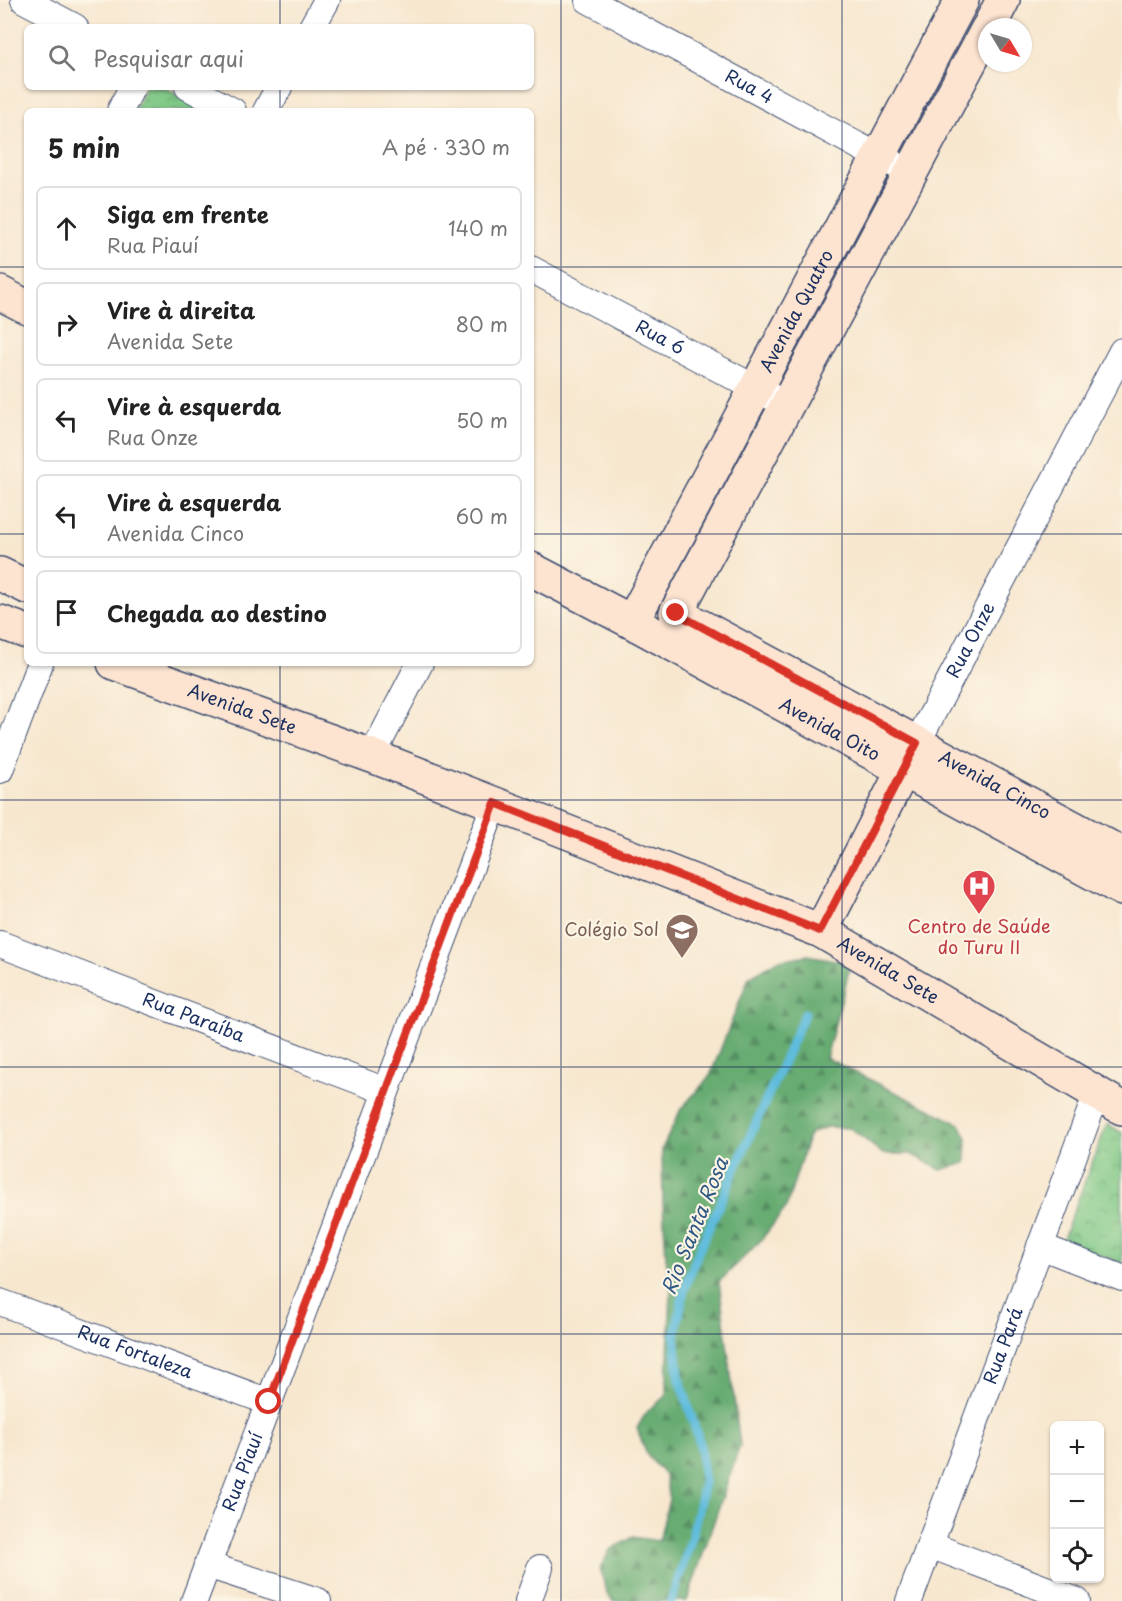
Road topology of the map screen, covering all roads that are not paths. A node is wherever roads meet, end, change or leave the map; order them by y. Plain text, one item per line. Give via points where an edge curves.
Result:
1 (24, 0) edge
2 (327, 0) edge
3 (588, 0) edge
4 (962, 0) edge
5 (1003, 0) edge
6 (994, 18) edge
7 (69, 24) edge
8 (314, 24) edge
9 (978, 48) edge
10 (130, 90) edge
11 (194, 90) edge
12 (277, 90) edge
13 (122, 108) edge
14 (227, 108) edge
15 (268, 108) edge
16 (879, 157) junction
17 (911, 172) junction
18 (534, 271) edge
19 (1122, 351) edge
20 (756, 388) junction
21 (787, 405) junction
22 (534, 571) edge
23 (0, 574) edge
24 (24, 586) edge
25 (676, 613) junction
26 (0, 622) edge
27 (632, 622) junction
28 (24, 631) edge
29 (39, 666) edge
30 (122, 666) edge
31 (187, 666) edge
32 (418, 666) edge
33 (372, 756) junction
34 (910, 757) junction
35 (0, 770) edge
36 (495, 803) junction
37 (1122, 854) edge
38 (1122, 889) edge
39 (820, 931) junction
40 (0, 944) edge
41 (386, 1091) junction
42 (1109, 1100) edge
43 (1040, 1246) junction
44 (1122, 1278) edge
45 (0, 1302) edge
46 (269, 1402) junction
47 (930, 1545) junction
48 (207, 1565) junction
49 (540, 1568) dead end
50 (194, 1601) edge
51 (318, 1601) edge
52 (528, 1601) edge
53 (909, 1601) edge
54 (1077, 1601) edge

1 - 7 street
2 - 8 street
3 - 16 street, Rua 4
4 - 16 street, Avenida Quatro
5 - 6 street, Avenida Quatro
9 - 17 street, Avenida Quatro
10 - 13 street
11 - 14 street
12 - 15 street
16 - 17 street, Rua 4
16 - 20 street, Avenida Quatro
17 - 21 street, Avenida Quatro
18 - 20 street, Rua 6
19 - 34 street, Rua Onze
20 - 21 street, Rua 6
20 - 27 street, Avenida Quatro
21 - 25 street, Avenida Quatro
22 - 27 street, Avenida Oito
23 - 24 street
25 - 27 street
25 - 34 street, Avenida Cinco
26 - 28 street
27 - 34 street, Avenida Oito
29 - 35 street
30 - 33 street, Avenida Sete
31 - 33 street, Avenida Sete
32 - 33 street
33 - 36 street, Avenida Sete
34 - 37 street, Avenida Cinco
34 - 38 street, Avenida Oito
34 - 39 street, Rua Onze
36 - 39 street, Avenida Sete
36 - 41 street, Rua Piauí
39 - 42 street, Avenida Sete
40 - 41 street, Rua Paraíba
41 - 46 street, Rua Piauí
42 - 43 street, Rua Pará
43 - 44 street
43 - 47 street, Rua Pará
45 - 46 street, Rua Fortaleza
46 - 48 street, Rua Piauí
47 - 53 street, Rua Pará
47 - 54 street
48 - 50 street, Rua Piauí
48 - 51 street
49 - 52 street

